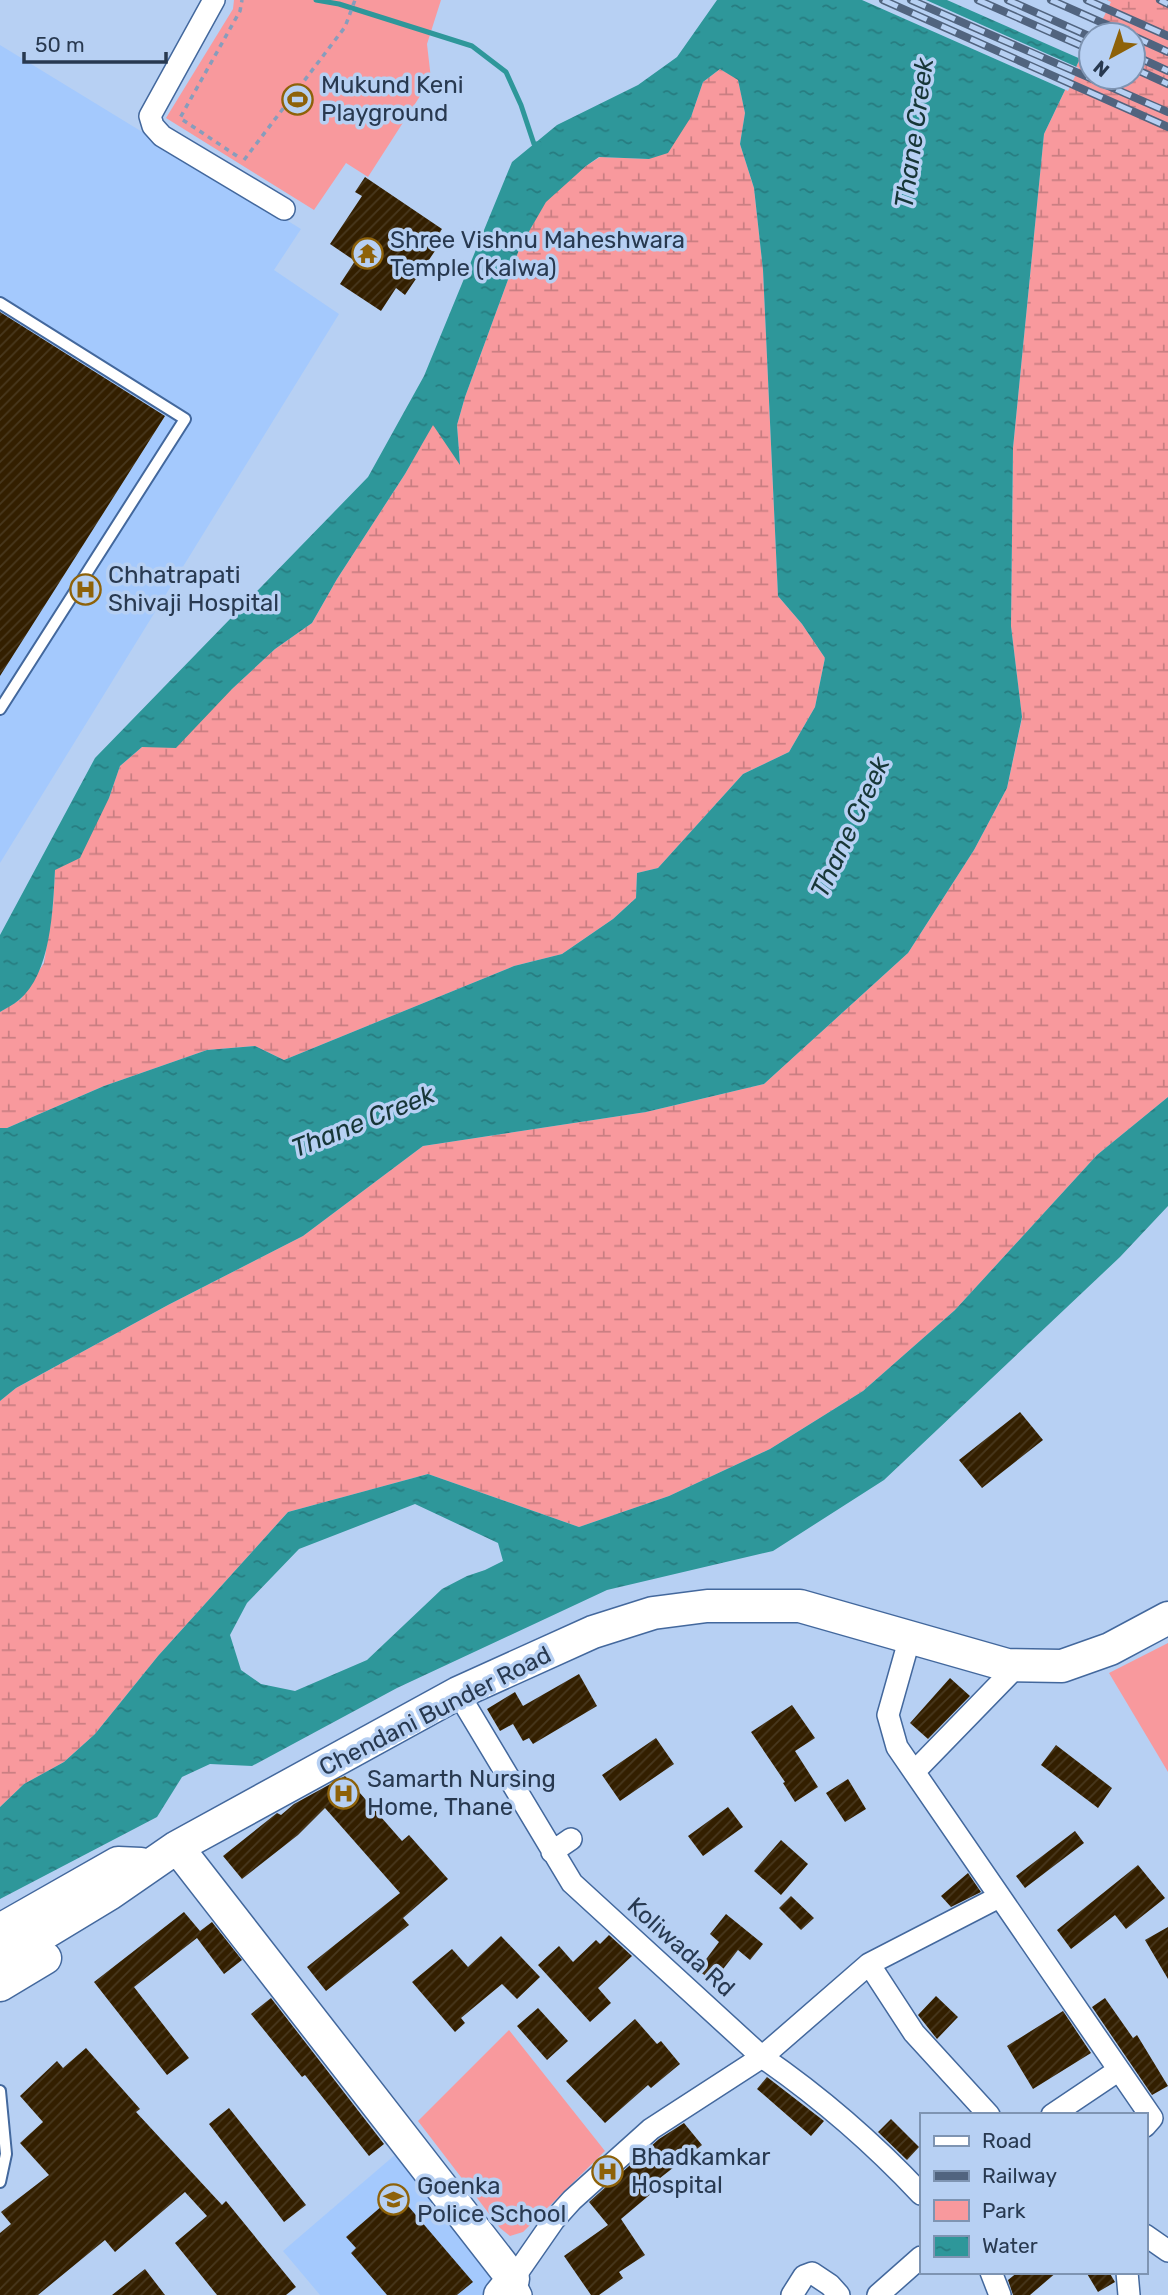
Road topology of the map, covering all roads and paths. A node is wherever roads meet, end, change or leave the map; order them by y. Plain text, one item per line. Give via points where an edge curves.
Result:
1 (214, 0) edge
2 (242, 0) edge
3 (355, 0) edge
4 (284, 209) dead end
5 (0, 303) edge
6 (0, 709) edge
7 (1168, 1619) edge
8 (910, 1637) junction
9 (1018, 1665) junction
10 (458, 1693) junction
11 (914, 1772) junction
12 (570, 1839) dead end
13 (177, 1847) junction
14 (552, 1852) junction
15 (149, 1865) junction
16 (999, 1898) junction
17 (0, 1930) edge
18 (0, 1959) edge
19 (869, 1964) junction
20 (0, 1985) edge
21 (762, 2057) junction
22 (1119, 2070) junction
23 (0, 2091) edge
24 (987, 2113) edge
25 (1055, 2113) edge
26 (1155, 2117) edge
27 (0, 2182) edge
28 (920, 2193) edge
29 (1147, 2236) edge
30 (1168, 2251) edge
31 (920, 2257) edge
32 (991, 2274) edge
33 (1128, 2274) edge
34 (511, 2290) edge
35 (792, 2295) edge
36 (839, 2295) edge
37 (878, 2295) edge
38 (1000, 2295) edge
39 (1129, 2295) edge

1 - 4 street via 150,116 153,126 162,136
2 - 3 path via 180,118 245,161 345,27
5 - 6 lane via 185,419
7 - 9 main road, Chendani Bunder Road via 1110,1649 1062,1666
8 - 9 main road, Chendani Bunder Road
8 - 10 main road, Chendani Bunder Road via 800,1605 707,1606 653,1614 593,1632
8 - 11 street via 888,1715 897,1747
9 - 11 street
10 - 13 main road, Chendani Bunder Road
10 - 14 street, Koliwada Rd
11 - 16 street
12 - 14 street
13 - 15 main road, Chendani Bunder Road
13 - 34 main road
14 - 21 street, Koliwada Rd via 572,1883
15 - 17 main road via 118,1863
15 - 18 main road, Chendani Bunder Road
15 - 20 main road via 132,1904
16 - 19 street
16 - 22 street
19 - 21 street
19 - 24 street via 914,2033
21 - 28 street, Koliwada Rd via 877,2148
21 - 34 street via 651,2129 572,2200 554,2220
22 - 25 street
22 - 26 street
23 - 27 lane via 6,2154
29 - 30 street
31 - 37 street
32 - 38 street
33 - 39 street
35 - 36 street via 804,2276 812,2273

